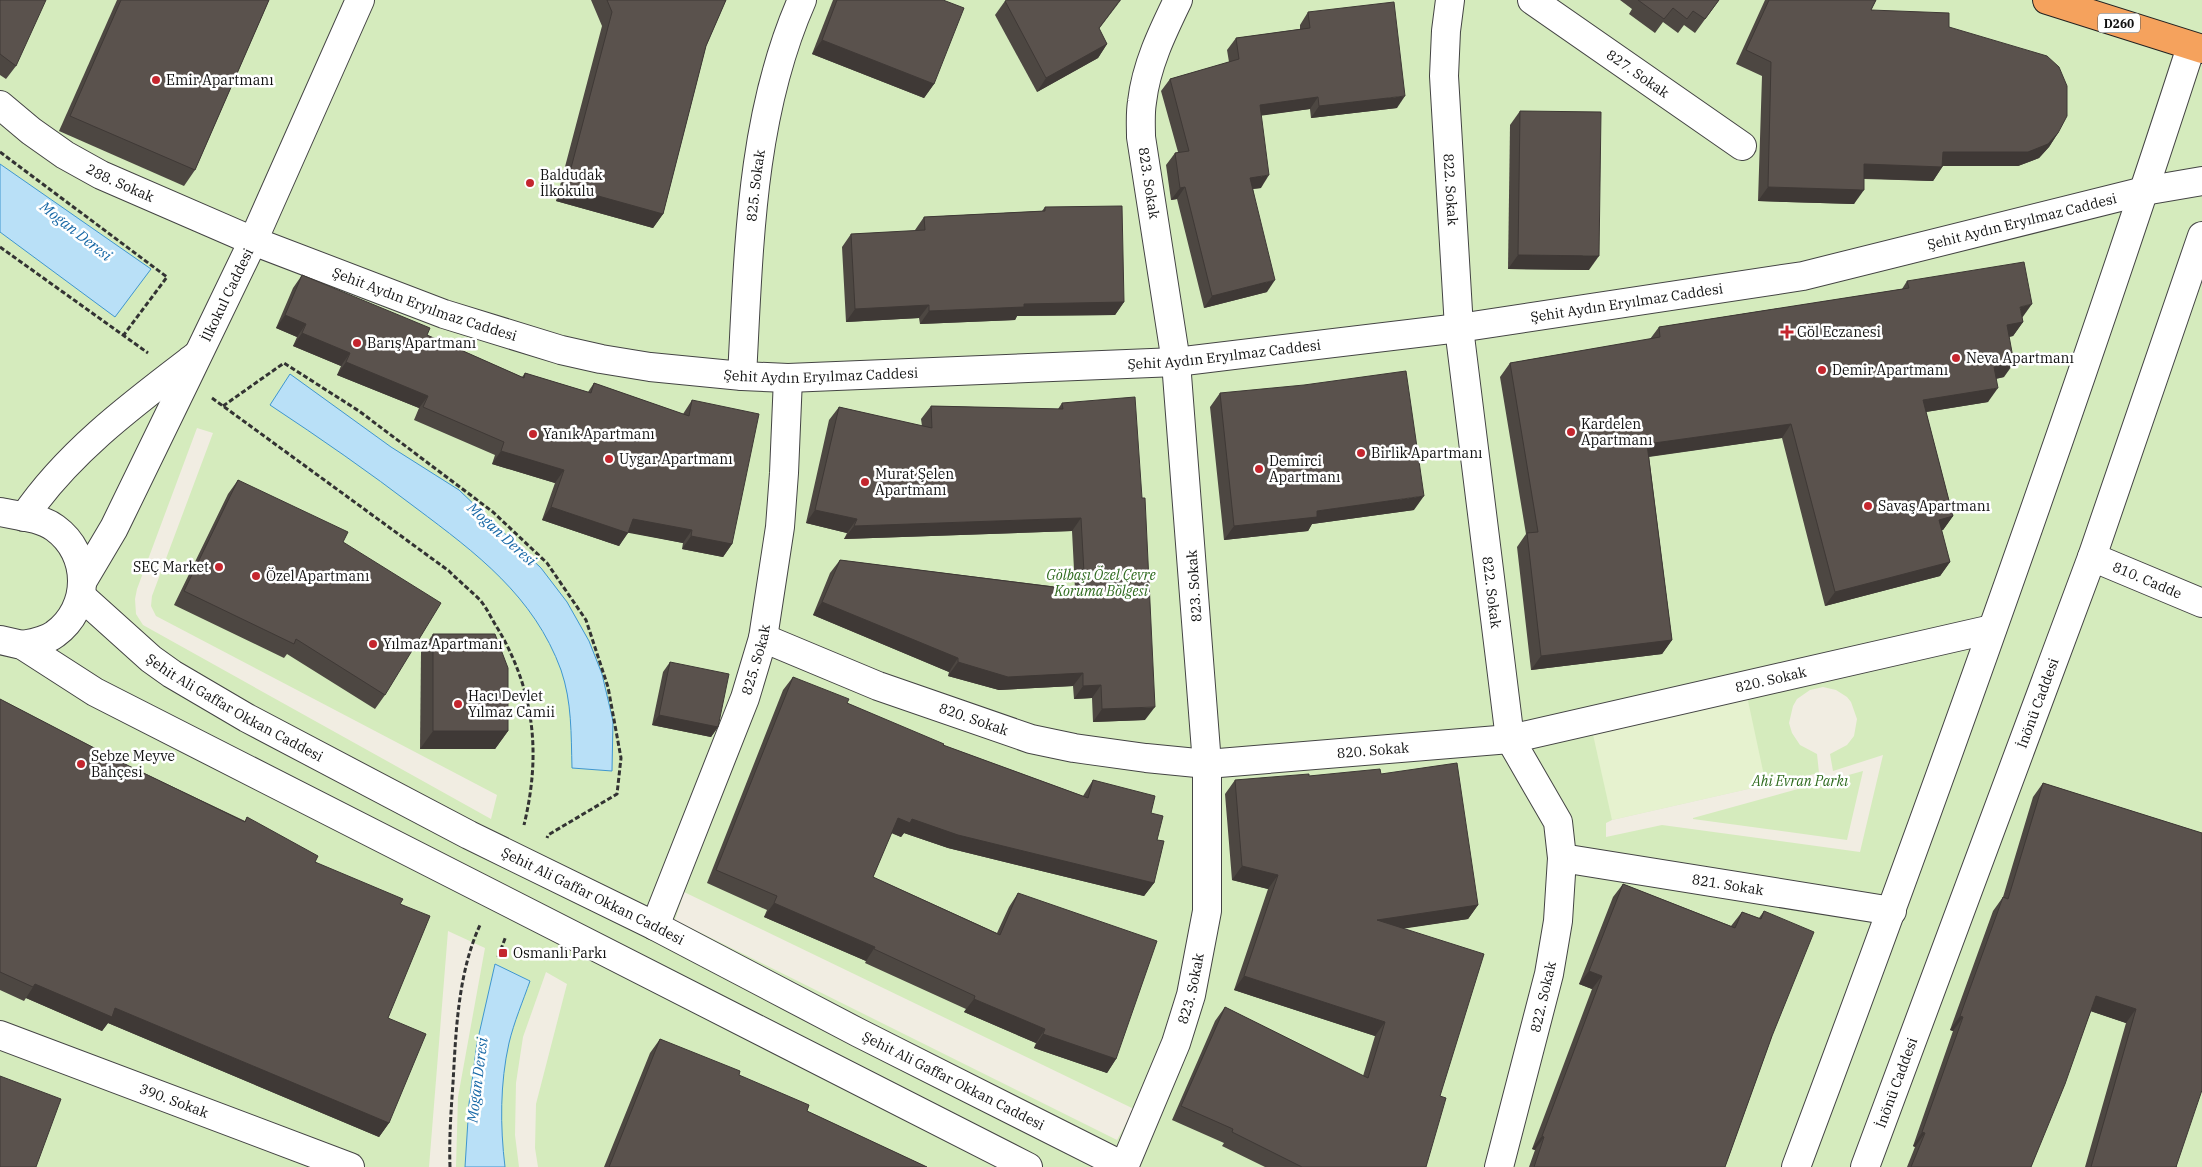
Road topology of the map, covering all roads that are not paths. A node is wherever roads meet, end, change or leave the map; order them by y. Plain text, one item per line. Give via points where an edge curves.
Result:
1 (360, 0) edge
2 (802, 0) edge
3 (1178, 0) edge
4 (1450, 0) edge
5 (1532, 0) edge
6 (2047, 0) edge
7 (2197, 48) edge
8 (0, 105) edge
9 (1742, 146) dead end
10 (2202, 181) edge
11 (2144, 190) junction
12 (2202, 236) edge
13 (253, 241) junction
14 (1459, 328) junction
15 (199, 354) junction
16 (1176, 362) junction
17 (742, 376) junction
18 (788, 378) junction
19 (8, 517) edge
20 (2092, 557) junction
21 (82, 589) junction
22 (2202, 604) edge
23 (1992, 629) junction
24 (763, 638) junction
25 (11, 643) edge
26 (1510, 739) junction
27 (1207, 764) junction
28 (1562, 858) junction
29 (1892, 911) junction
30 (655, 926) junction
31 (0, 1035) edge
32 (350, 1167) edge
33 (1028, 1167) edge
34 (1125, 1167) edge
35 (1500, 1167) edge
36 (1796, 1167) edge
37 (1865, 1167) edge

1 - 13 street, İlkokul Caddesi
2 - 17 street, 825. Sokak via 780,64 761,141 749,249
3 - 16 street, 823. Sokak via 1158,43 1141,104 1141,137
4 - 14 street, 822. Sokak via 1444,76
5 - 9 street, 827. Sokak
6 - 7 highway, D260
7 - 11 street
8 - 13 street, 288. Sokak via 51,145 101,175
10 - 11 street, Şehit Aydın Eryılmaz Caddesi
11 - 14 street, Şehit Aydın Eryılmaz Caddesi via 1802,276
11 - 23 street
12 - 20 street, İnönü Caddesi
13 - 15 street, İlkokul Caddesi
13 - 17 street, Şehit Aydın Eryılmaz Caddesi via 444,314 561,350 650,367
14 - 16 street, Şehit Aydın Eryılmaz Caddesi
14 - 26 street, 822. Sokak
15 - 19 street via 110,422
15 - 21 street, İlkokul Caddesi
16 - 18 street, Şehit Aydın Eryılmaz Caddesi
16 - 27 street, 823. Sokak
17 - 18 street, Şehit Aydın Eryılmaz Caddesi
18 - 24 street, 825. Sokak via 780,527
19 - 21 street via 39,520 66,537 75,550 82,571
20 - 22 street, 810. Cadde
20 - 37 street, İnönü Caddesi
21 - 25 street via 75,611 54,635 38,642
21 - 30 street, Şehit Ali Gaffar Okkan Caddesi via 144,653 172,674 264,727 469,835
23 - 26 street, 820. Sokak
23 - 29 street
24 - 27 street, 820. Sokak via 878,686 1031,739 1074,748
24 - 30 street, 825. Sokak via 745,698
25 - 33 street via 95,692
26 - 27 street, 820. Sokak
26 - 28 street, 822. Sokak via 1558,822
27 - 34 street, 823. Sokak via 1207,911 1199,956 1176,1043
28 - 29 street, 821. Sokak
28 - 35 street, 822. Sokak via 1558,920 1549,974
29 - 36 street
30 - 34 street, Şehit Ali Gaffar Okkan Caddesi
31 - 32 street, 390. Sokak

